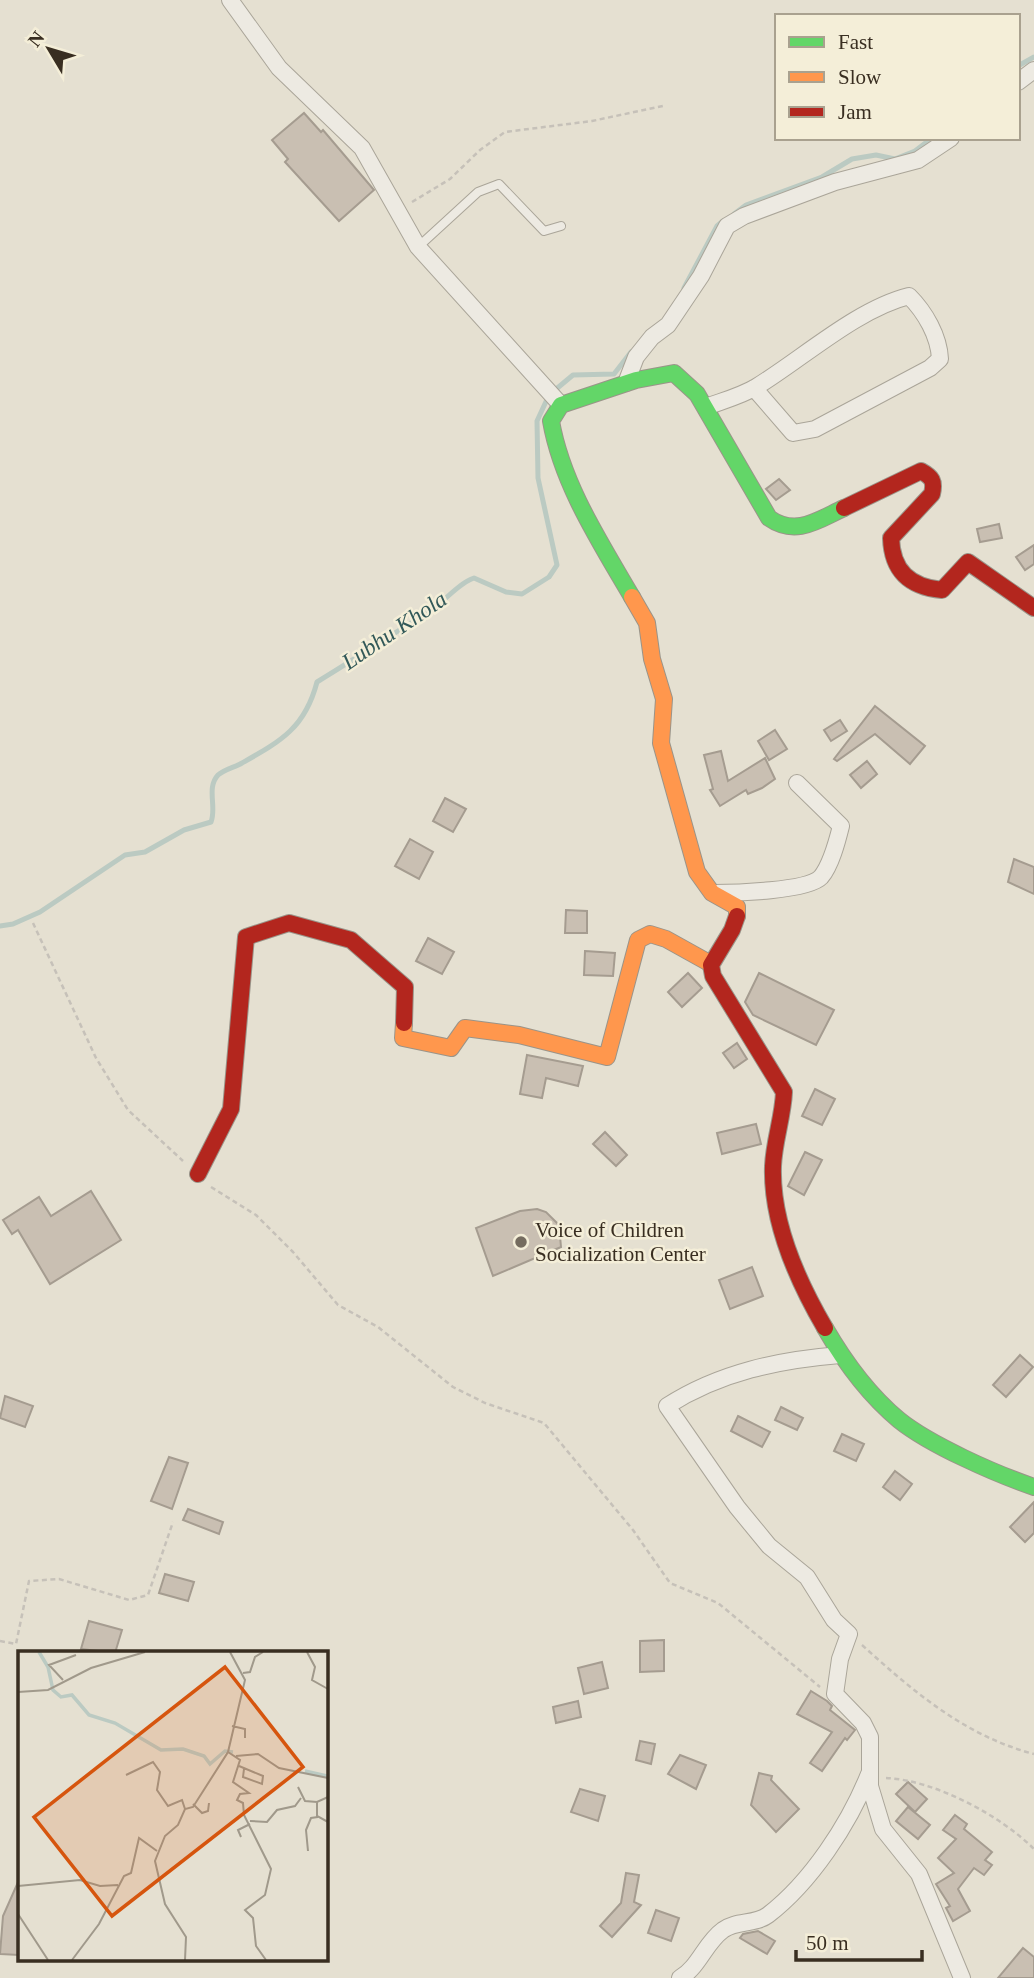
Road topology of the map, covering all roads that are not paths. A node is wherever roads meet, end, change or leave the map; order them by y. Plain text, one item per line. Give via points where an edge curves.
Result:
1 (230, 0) edge
2 (948, 140) edge
3 (561, 226) dead end
4 (418, 247) junction
5 (626, 383) junction
6 (754, 388) junction
7 (553, 397) junction
8 (706, 407) junction
9 (1034, 608) edge
10 (797, 783) dead end
11 (712, 893) junction
12 (711, 964) junction
13 (198, 1174) road end
14 (840, 1355) junction
15 (1034, 1488) edge
16 (870, 1772) junction
17 (680, 1978) edge
18 (962, 1978) edge

1 - 4 street via 279,68 362,148
2 - 5 street via 918,160 824,186 727,226 668,325 636,357
3 - 4 lane via 544,230 499,184 478,192
4 - 7 street
5 - 7 street
5 - 8 street via 672,372 685,377
6 - 6 street via 815,346 894,300 909,296 940,346 940,359 930,368 801,433 793,433
6 - 8 street
7 - 11 street via 554,439 585,516 647,623 664,699 661,743 693,861
8 - 9 street via 759,507 773,522 802,528 908,476 928,473 934,489 930,499 891,538 890,551 903,577 915,586 942,590 968,562
10 - 11 street via 841,826 822,876 812,884 761,894
11 - 12 street via 737,907 738,918
12 - 13 street via 666,939 650,934 638,940 607,1057 519,1035 465,1028 451,1048 403,1038 405,987 351,940 289,923 246,937 231,1108
12 - 14 street via 713,976 784,1092 772,1173 780,1221 794,1267
14 - 15 street via 898,1419 998,1476
14 - 16 street via 758,1366 667,1406 737,1507 769,1546 811,1582 834,1620 849,1634 835,1694 870,1737
16 - 17 street via 859,1800 785,1900 761,1919 720,1931 694,1967
16 - 18 street via 883,1829 919,1874

